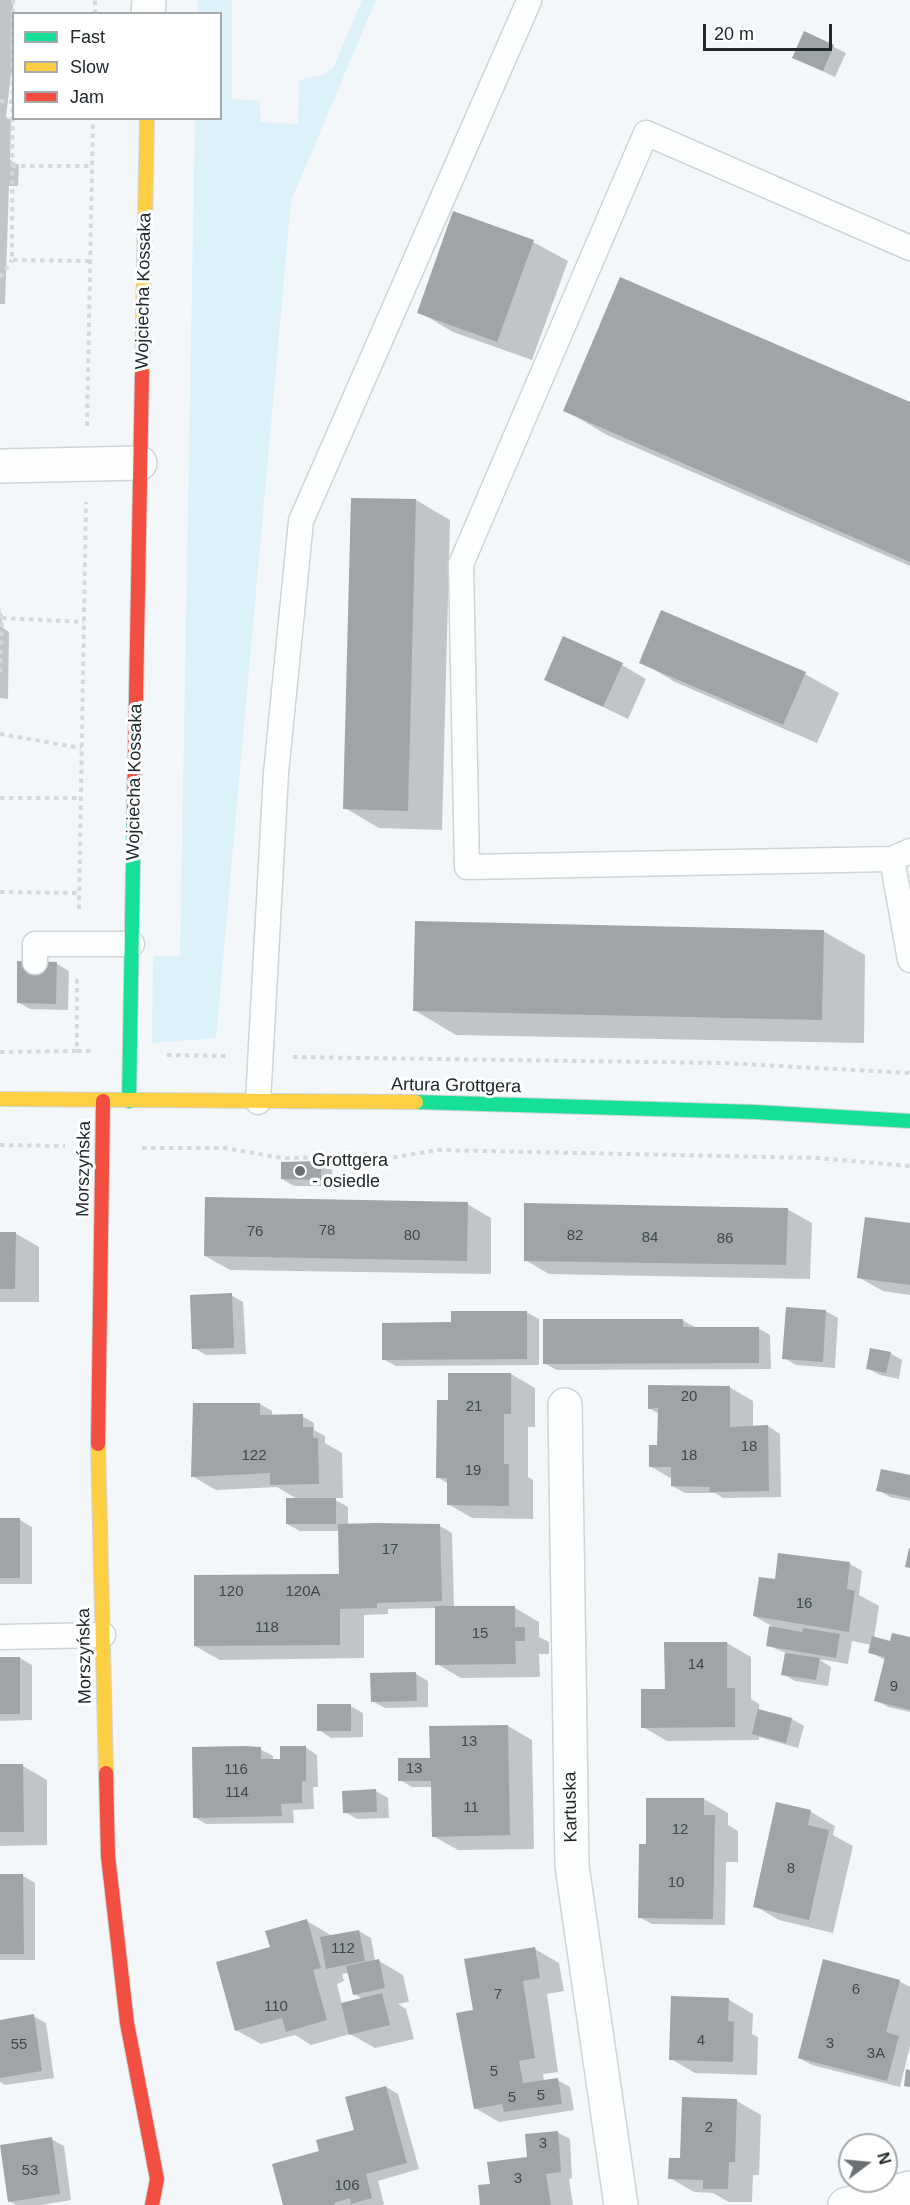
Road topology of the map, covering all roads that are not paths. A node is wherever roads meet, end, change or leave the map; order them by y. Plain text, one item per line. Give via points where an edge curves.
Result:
1 (529, 2) dead end
2 (147, 120) edge
3 (910, 248) edge
4 (140, 463) junction
5 (0, 466) edge
6 (901, 855) edge
7 (132, 944) junction
8 (910, 960) edge
9 (35, 962) dead end
10 (0, 1099) edge
11 (103, 1101) junction
12 (129, 1101) junction
13 (258, 1102) junction
14 (910, 1121) edge
15 (565, 1405) dead end
16 (103, 1635) junction
17 (0, 1637) edge
18 (910, 2188) edge
19 (152, 2205) edge
20 (621, 2205) edge
21 (845, 2205) edge

1 - 13 lane via 301,521 276,773
2 - 4 street, Wojciecha Kossaka
3 - 6 lane via 646,134 461,564 467,867
4 - 5 street
4 - 7 street, Wojciecha Kossaka
6 - 8 lane
7 - 9 lane via 35,944
7 - 12 street, Wojciecha Kossaka
10 - 11 street, Artura Grottgera
11 - 12 street, Artura Grottgera
11 - 16 street, Morszyńska via 98,1437
12 - 13 street, Artura Grottgera
13 - 14 street, Artura Grottgera via 459,1103
15 - 20 street, Kartuska via 572,1866
16 - 17 lane
16 - 19 street, Morszyńska via 108,1856 127,2023 157,2179
18 - 21 street

